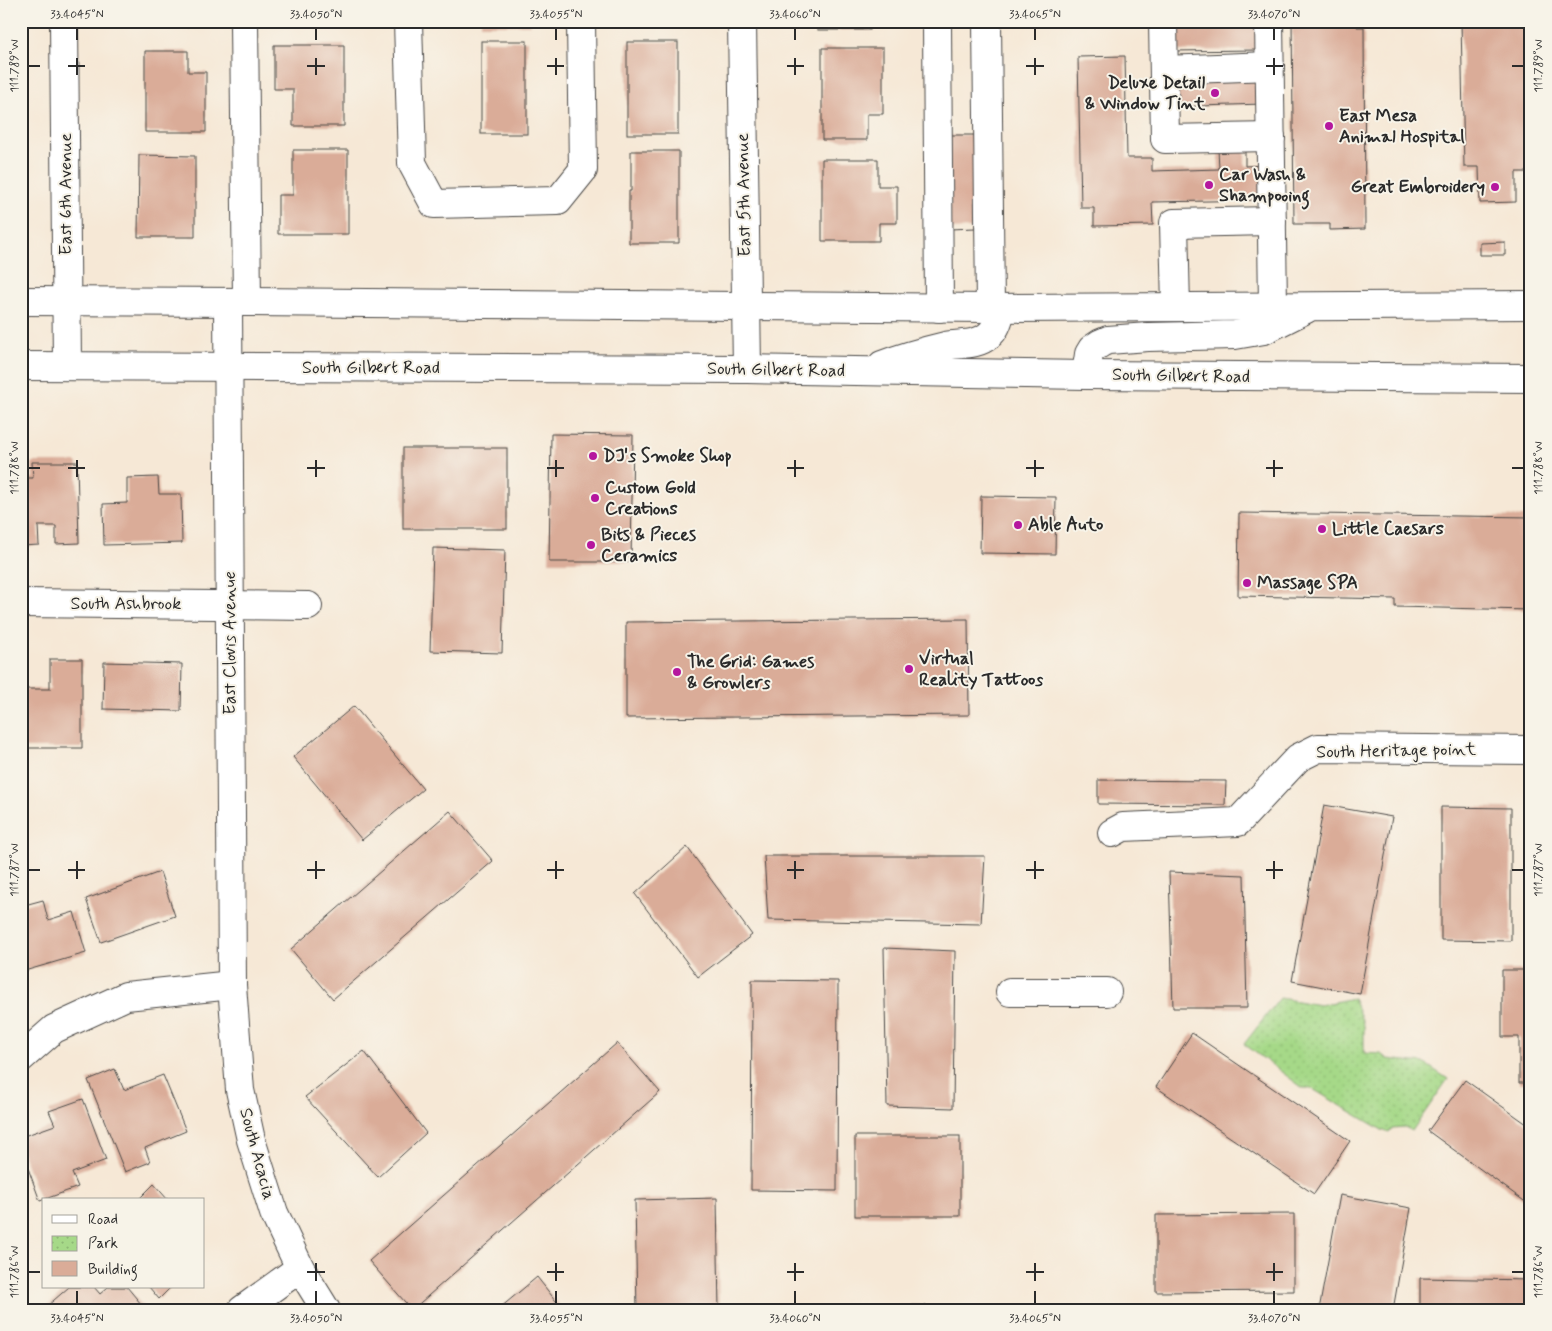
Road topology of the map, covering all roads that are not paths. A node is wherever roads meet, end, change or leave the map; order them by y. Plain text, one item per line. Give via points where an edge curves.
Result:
1 (64, 21) edge
2 (244, 21) edge
3 (408, 21) edge
4 (581, 21) edge
5 (742, 21) edge
6 (937, 21) edge
7 (987, 21) edge
8 (1163, 21) edge
9 (1269, 21) edge
10 (1270, 66) junction
11 (1164, 70) junction
12 (1271, 137) junction
13 (1272, 221) junction
14 (21, 301) edge
15 (66, 302) junction
16 (238, 302) junction
17 (1531, 305) edge
18 (746, 306) junction
19 (1272, 306) junction
20 (1312, 306) junction
21 (1176, 307) junction
22 (938, 308) junction
23 (996, 308) junction
24 (21, 366) edge
25 (67, 366) junction
26 (229, 367) junction
27 (747, 370) junction
28 (864, 372) junction
29 (1086, 375) junction
30 (1531, 378) edge
31 (21, 603) edge
32 (230, 604) junction
33 (308, 606) dead end
34 (1531, 750) edge
35 (1112, 833) dead end
36 (232, 985) junction
37 (1010, 992) dead end
38 (1107, 992) dead end
39 (21, 1058) edge
40 (300, 1268) junction
41 (242, 1310) edge
42 (326, 1310) edge

1 - 15 main road, East 6th Avenue
2 - 16 main road, East Clovis Avenue
3 - 4 main road via 412,163 434,204 558,201 583,170
5 - 18 main road, East 5th Avenue
6 - 22 main road
7 - 23 main road
8 - 11 main road
9 - 10 main road
10 - 11 main road
10 - 12 main road
11 - 12 main road via 1165,139
12 - 13 main road
13 - 19 main road
13 - 21 main road via 1174,223
14 - 15 main road
15 - 16 main road
15 - 25 main road, East 6th Avenue
16 - 18 main road
16 - 26 main road, East Clovis Avenue
17 - 20 main road
18 - 22 main road
18 - 27 main road, East 5th Avenue
19 - 20 main road
19 - 21 main road
20 - 29 main road via 1264,330 1235,335 1108,340 1088,354
21 - 23 main road
22 - 23 main road
23 - 28 main road via 995,328 984,338 919,353
24 - 25 main road, South Gilbert Road
25 - 26 main road, South Gilbert Road
26 - 27 main road, South Gilbert Road
26 - 32 main road, East Clovis Avenue
27 - 28 main road, South Gilbert Road
28 - 29 main road, South Gilbert Road
29 - 30 main road, South Gilbert Road
31 - 32 main road, South Ashbrook
32 - 33 main road, South Ashbrook
32 - 36 main road, East Clovis Avenue
34 - 35 main road, South Heritage point via 1318,748 1298,758 1238,822 1123,827
36 - 39 main road via 126,996 54,1029
36 - 40 main road, South Acacia via 240,1090 250,1140 274,1213
37 - 38 main road
40 - 41 main road
40 - 42 main road, South Acacia

